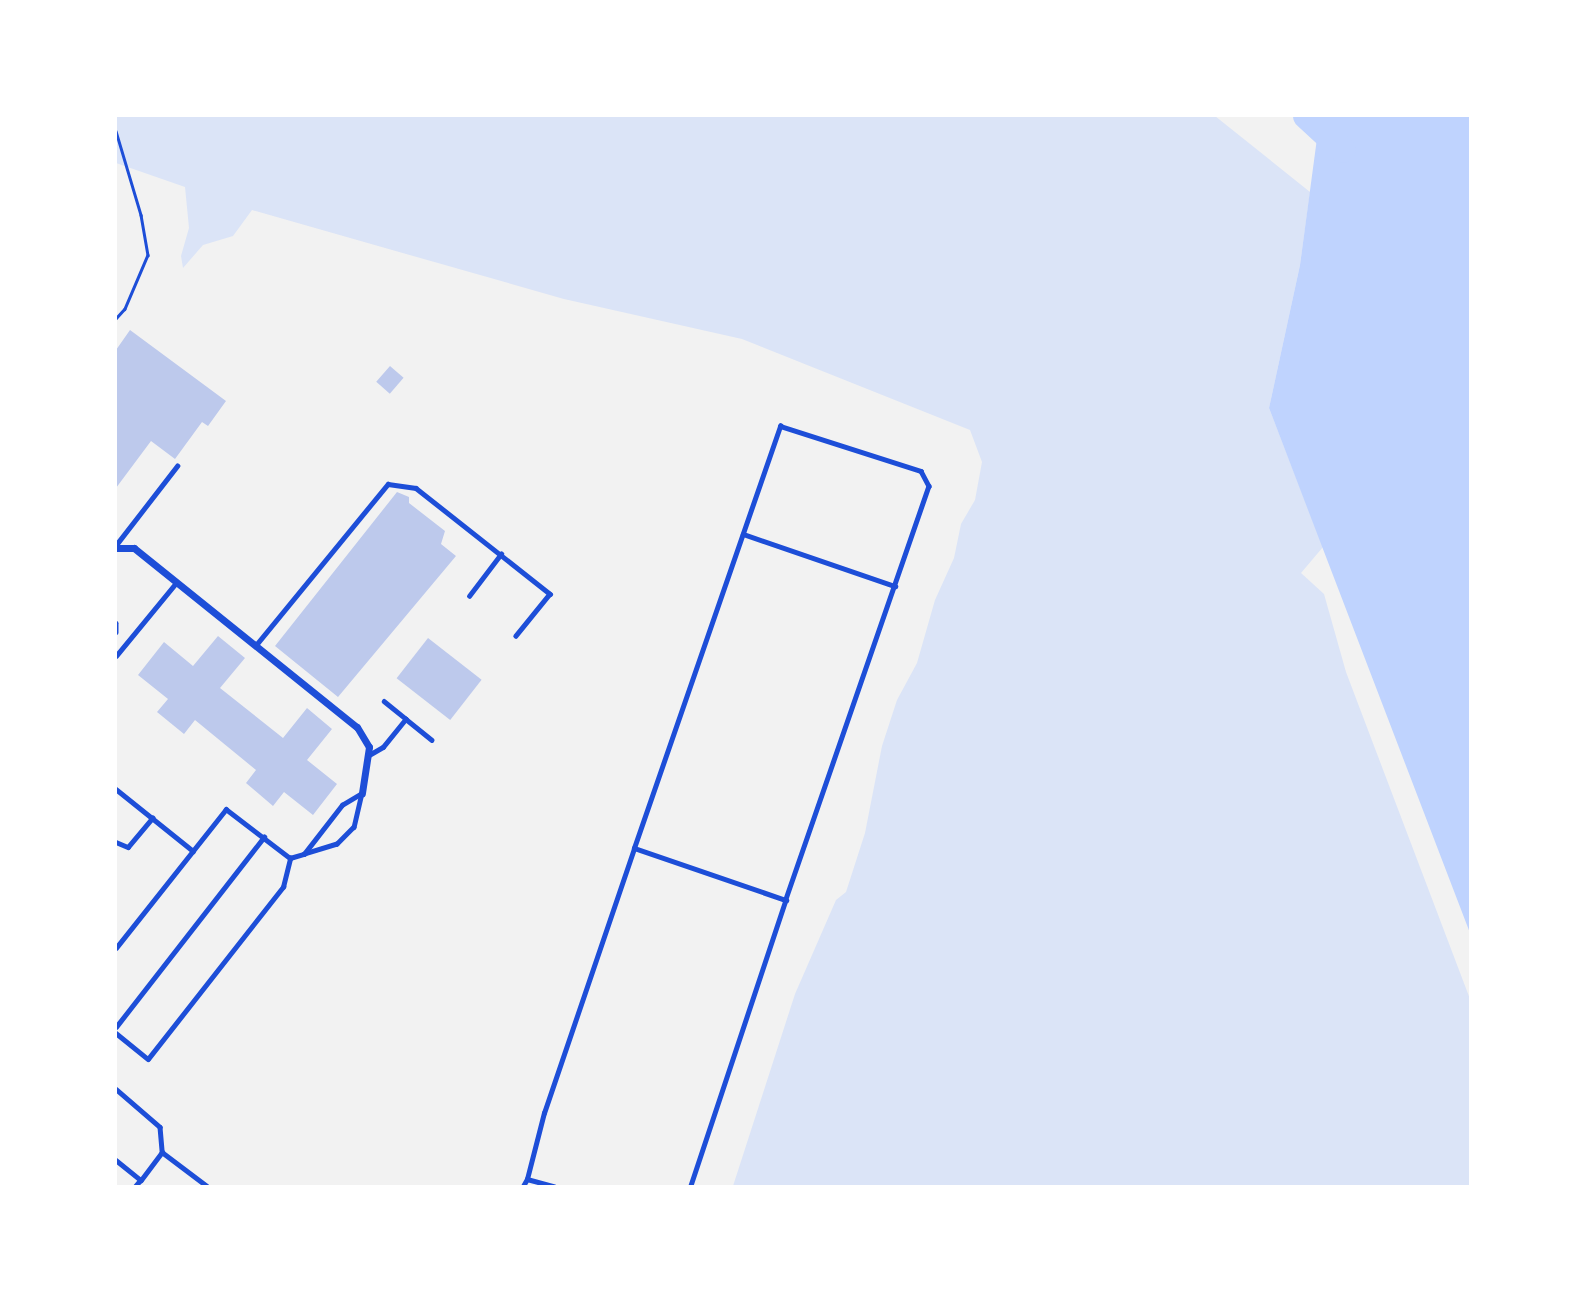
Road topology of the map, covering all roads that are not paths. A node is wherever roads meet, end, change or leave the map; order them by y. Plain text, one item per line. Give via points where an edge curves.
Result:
1 (177, 466) dead end
2 (743, 534) junction
3 (116, 547) edge
4 (501, 554) junction
5 (176, 583) junction
6 (895, 586) junction
7 (469, 596) dead end
8 (116, 622) edge
9 (116, 632) edge
10 (516, 636) dead end
11 (255, 646) junction
12 (116, 656) edge
13 (384, 701) dead end
14 (406, 719) junction
15 (432, 740) dead end
16 (368, 755) junction
17 (116, 789) edge
18 (362, 793) junction
19 (152, 818) junction
20 (264, 837) junction
21 (116, 842) edge
22 (634, 848) junction
23 (193, 851) junction
24 (304, 854) junction
25 (290, 858) junction
26 (786, 901) junction
27 (116, 948) edge
28 (116, 1027) edge
29 (116, 1033) edge
30 (116, 1089) edge
31 (162, 1152) junction
32 (116, 1161) edge
33 (527, 1179) junction
34 (141, 1180) junction
35 (136, 1186) edge
36 (207, 1186) edge
37 (523, 1186) edge
38 (554, 1186) edge
39 (691, 1186) edge

1 - 3 lane
2 - 6 lane
2 - 6 lane via 780,426 921,471 929,486
2 - 22 lane
3 - 5 street via 134,548
4 - 7 lane
4 - 10 lane via 550,594
4 - 11 lane via 416,488 388,484
5 - 11 street
5 - 12 lane
6 - 26 lane
8 - 9 lane
11 - 16 street via 357,727
13 - 14 lane
14 - 15 lane
14 - 16 lane via 383,747
16 - 18 street
17 - 19 lane
18 - 24 lane via 342,805
18 - 24 lane via 354,827 337,845
19 - 21 lane via 128,847
19 - 23 lane
20 - 23 lane via 226,809
20 - 25 lane
20 - 28 lane
22 - 26 lane
22 - 33 lane via 544,1112
23 - 27 lane
24 - 25 lane
25 - 29 lane via 283,887 148,1059
26 - 39 lane
30 - 31 lane via 160,1127
31 - 34 lane
31 - 36 lane
32 - 34 lane
33 - 37 lane
33 - 38 lane
34 - 35 lane

